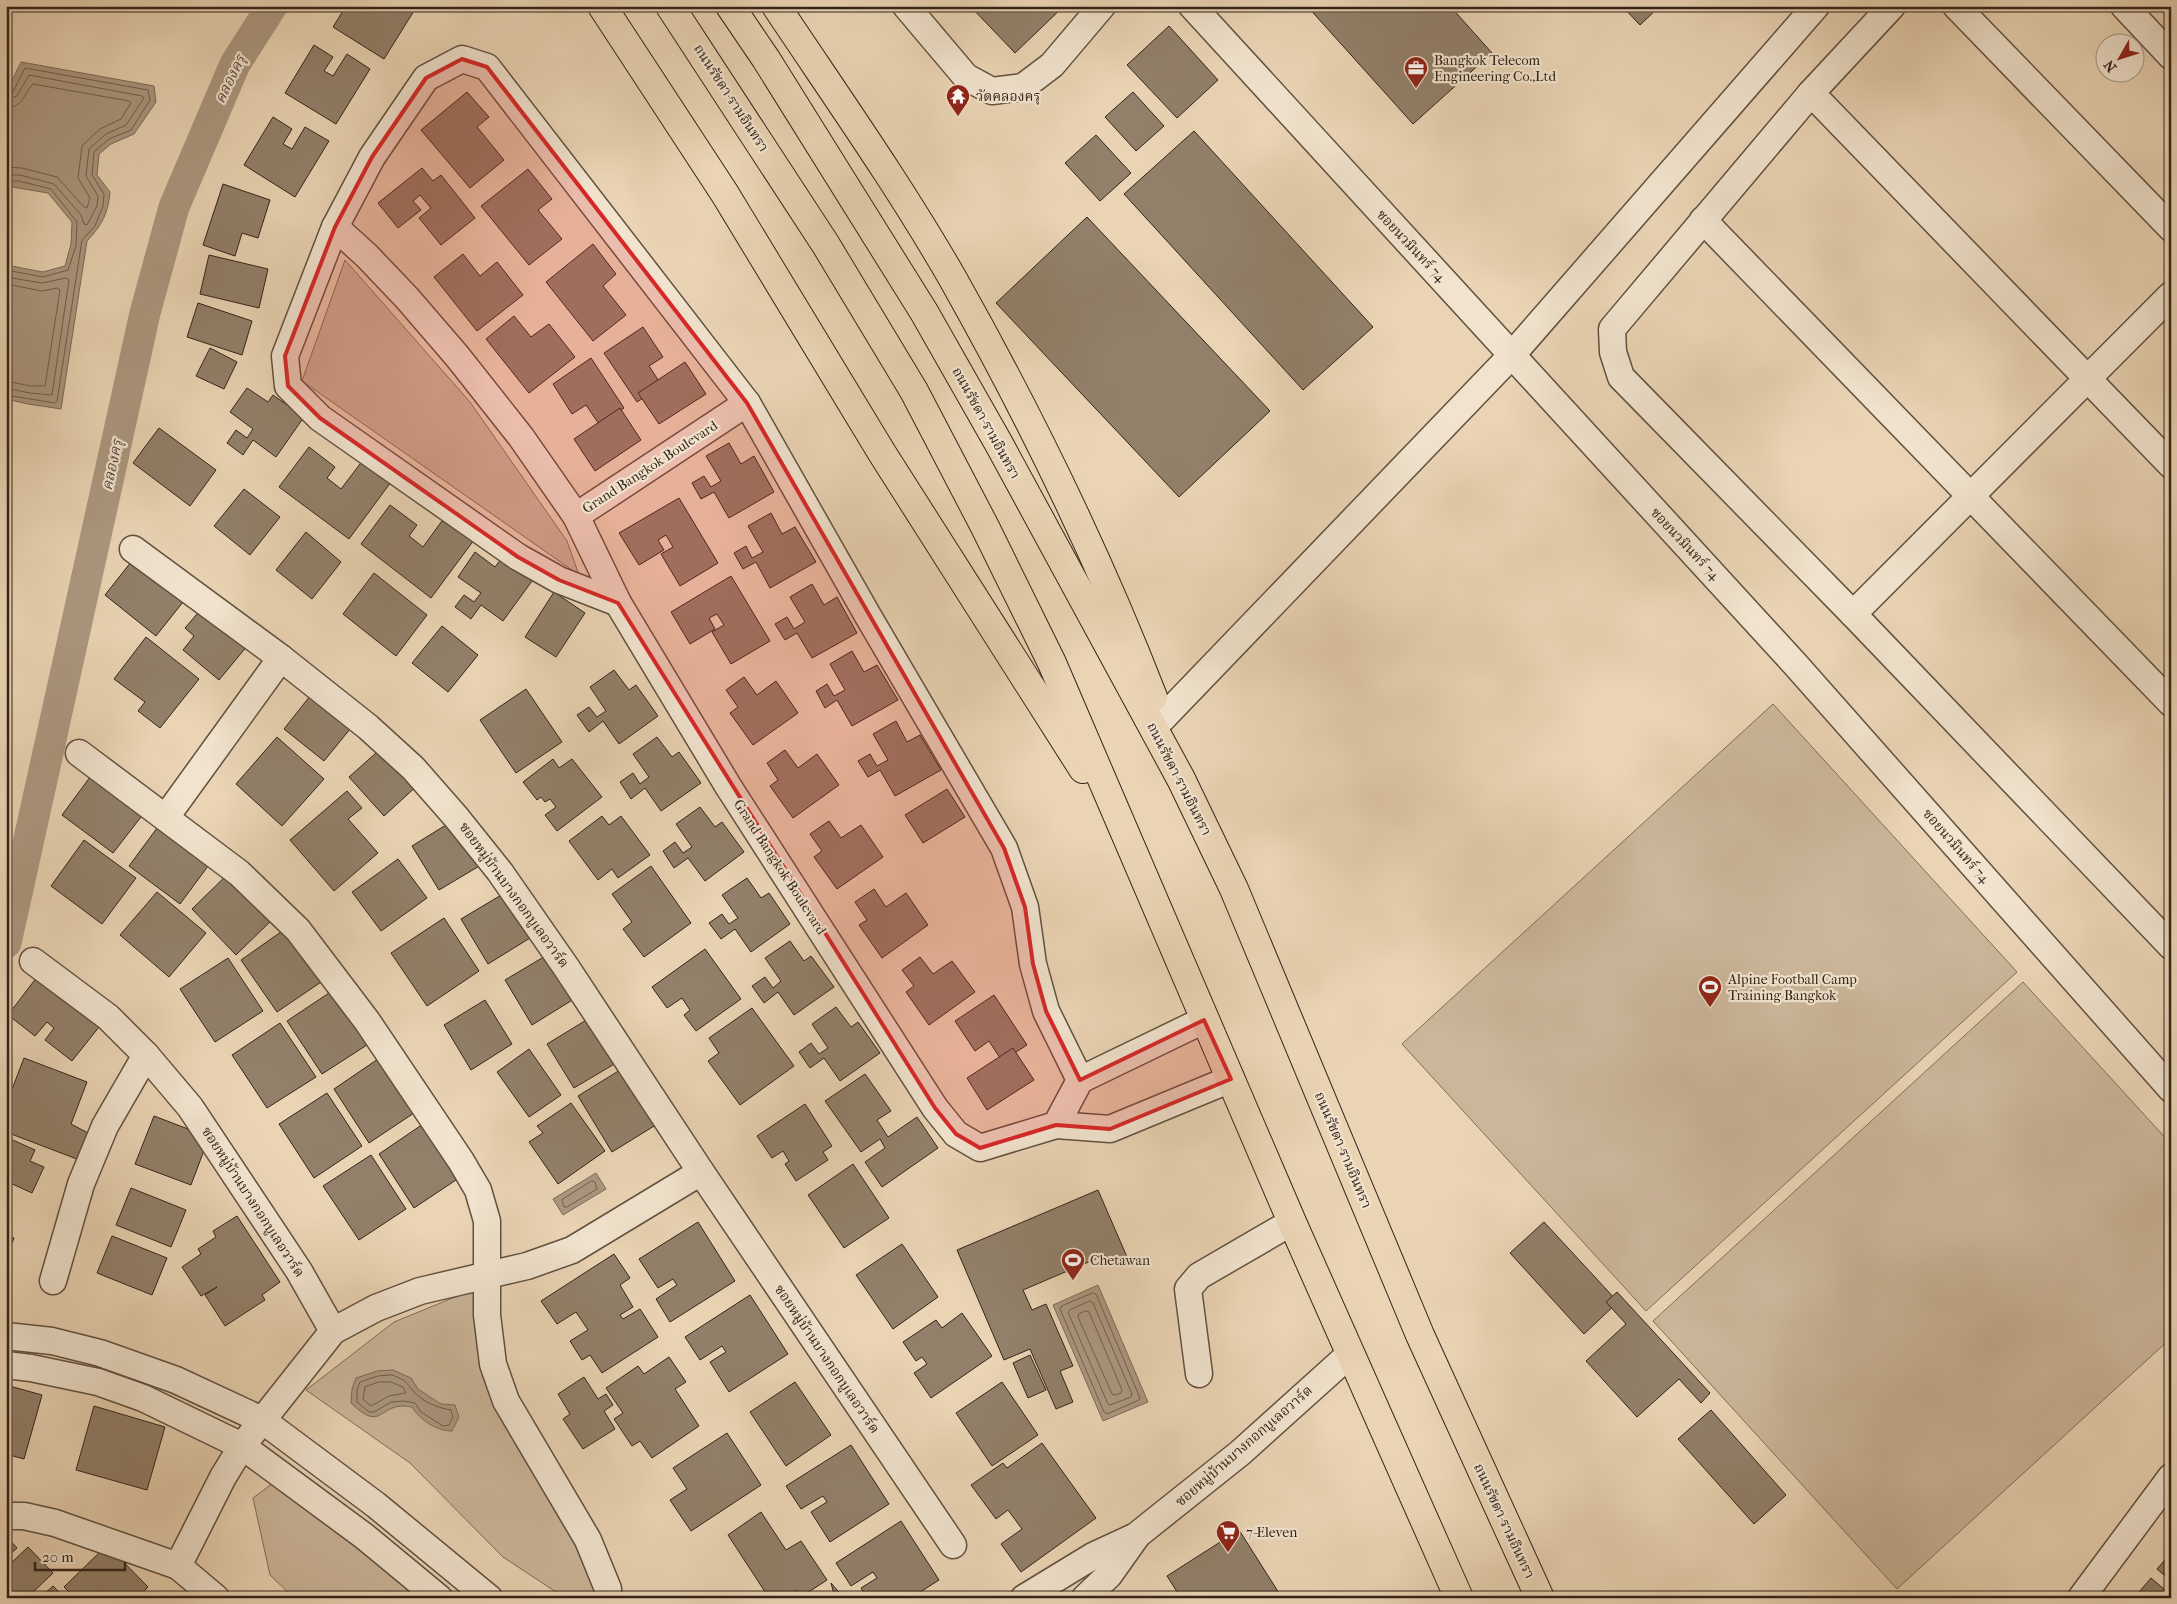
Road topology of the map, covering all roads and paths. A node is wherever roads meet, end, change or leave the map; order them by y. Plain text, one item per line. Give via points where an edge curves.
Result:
1 (602, 6) edge
2 (670, 6) edge
3 (730, 6) edge
4 (776, 6) edge
5 (906, 6) edge
6 (1102, 6) edge
7 (1192, 6) edge
8 (1816, 6) edge
9 (1892, 6) edge
10 (1956, 6) edge
11 (2124, 6) edge
12 (2171, 56) edge
13 (1811, 94) junction
14 (1703, 220) junction
15 (335, 227) junction
16 (2171, 228) edge
17 (2171, 295) edge
18 (1512, 356) junction
19 (2086, 378) junction
20 (747, 403) junction
21 (2171, 465) edge
22 (1970, 498) junction
23 (576, 516) junction
24 (133, 549) dead end
25 (618, 603) junction
26 (1853, 614) junction
27 (281, 658) junction
28 (2171, 703) edge
29 (1162, 719) junction
30 (79, 753) dead end
31 (1181, 779) junction
32 (166, 816) junction
33 (1124, 833) junction
34 (2171, 946) edge
35 (33, 961) dead end
36 (1204, 1020) junction
37 (146, 1055) junction
38 (1231, 1079) junction
39 (1080, 1080) junction
40 (2171, 1089) edge
41 (1056, 1125) junction
42 (701, 1172) junction
43 (1292, 1222) junction
44 (488, 1275) junction
45 (53, 1281) dead end
46 (333, 1331) junction
47 (6, 1336) edge
48 (1350, 1354) junction
49 (6, 1365) edge
50 (1199, 1374) dead end
51 (262, 1420) junction
52 (242, 1446) junction
53 (2171, 1477) edge
54 (6, 1516) edge
55 (1136, 1536) junction
56 (953, 1545) dead end
57 (178, 1566) junction
58 (608, 1589) dead end
59 (216, 1598) edge
60 (439, 1598) edge
61 (489, 1598) edge
62 (1024, 1598) edge
63 (1085, 1598) edge
64 (1459, 1598) edge
65 (1540, 1598) edge
66 (2081, 1598) edge

1 - 33 main road via 725,194 887,461
2 - 33 main road, ถนนรัชดา-รามอินทรา via 826,245 914,392 986,527 1052,663
3 - 31 main road, ถนนรัชดา-รามอินทรา via 924,312
4 - 29 main road via 871,148 952,278 1017,398 1122,616
5 - 6 street via 966,77 992,91 1023,87 1052,65
7 - 18 street, ซอยนวมินทร์ 74
8 - 18 street
9 - 13 street
10 - 16 street
11 - 12 street
13 - 14 street
13 - 19 street
14 - 22 street
14 - 26 street via 1612,329 1612,352 1621,377
15 - 20 street via 372,156 426,78 462,59 486,66
15 - 23 street via 407,298 457,356 521,437
15 - 25 street via 284,356 288,386 320,418 518,557 559,580
17 - 19 street
18 - 29 street
18 - 40 street, ซอยนวมินทร์ 74 via 1795,664
19 - 21 street
19 - 22 street
20 - 23 street, Grand Bangkok Boulevard
20 - 39 street via 1004,848 1025,907 1033,964 1046,1011
22 - 26 street
22 - 28 street
23 - 25 street, Grand Bangkok Boulevard
24 - 27 street, ซอยหมู่บ้านบางกอกบูเลอวาร์ด
25 - 41 street, Grand Bangkok Boulevard via 772,857 935,1108 956,1134 980,1148
26 - 34 street
27 - 32 street
27 - 42 street, ซอยหมู่บ้านบางกอกบูเลอวาร์ด via 374,732 413,768 456,817 500,872 566,966
29 - 31 main road
30 - 32 street
31 - 65 main road, ถนนรัชดา-รามอินทรา via 1234,890 1420,1335
32 - 44 street via 239,873 298,930 367,1021 478,1190 487,1221
33 - 36 main road, ถนนรัชดา-รามอินทรา
35 - 37 street, ซอยหมู่บ้านบางกอกบูเลอวาร์ด via 108,1017
36 - 38 main road, ถนนรัชดา-รามอินทรา
36 - 39 street
37 - 45 street via 104,1126 81,1184
37 - 46 street, ซอยหมู่บ้านบางกอกบูเลอวาร์ด via 190,1107 299,1271
38 - 41 street, Grand Bangkok Boulevard via 1110,1129
38 - 43 main road, ถนนรัชดา-รามอินทรา
39 - 41 street
42 - 44 street via 572,1250
42 - 56 street, ซอยหมู่บ้านบางกอกบูเลอวาร์ด
43 - 48 main road, ถนนรัชดา-รามอินทรา
43 - 50 street via 1199,1276 1188,1289
44 - 46 street via 420,1291 376,1308
44 - 58 street via 487,1315 493,1364 506,1401 588,1540
46 - 51 street
47 - 51 street via 52,1341 100,1353 176,1380
48 - 55 street, ซอยหมู่บ้านบางกอกบูเลอวาร์ด via 1240,1453
48 - 64 main road, ถนนรัชดา-รามอินทรา
49 - 52 street via 98,1382 125,1391
51 - 52 street
51 - 61 street via 376,1505
52 - 57 street
52 - 60 street via 364,1536
53 - 66 street
54 - 57 street via 24,1516 55,1523
55 - 62 street, ซอยหมู่บ้านบางกอกบูเลอวาร์ด via 1093,1556
55 - 63 street, ซอยหมู่บ้านบางกอกบูเลอวาร์ด via 1110,1575
57 - 59 street

